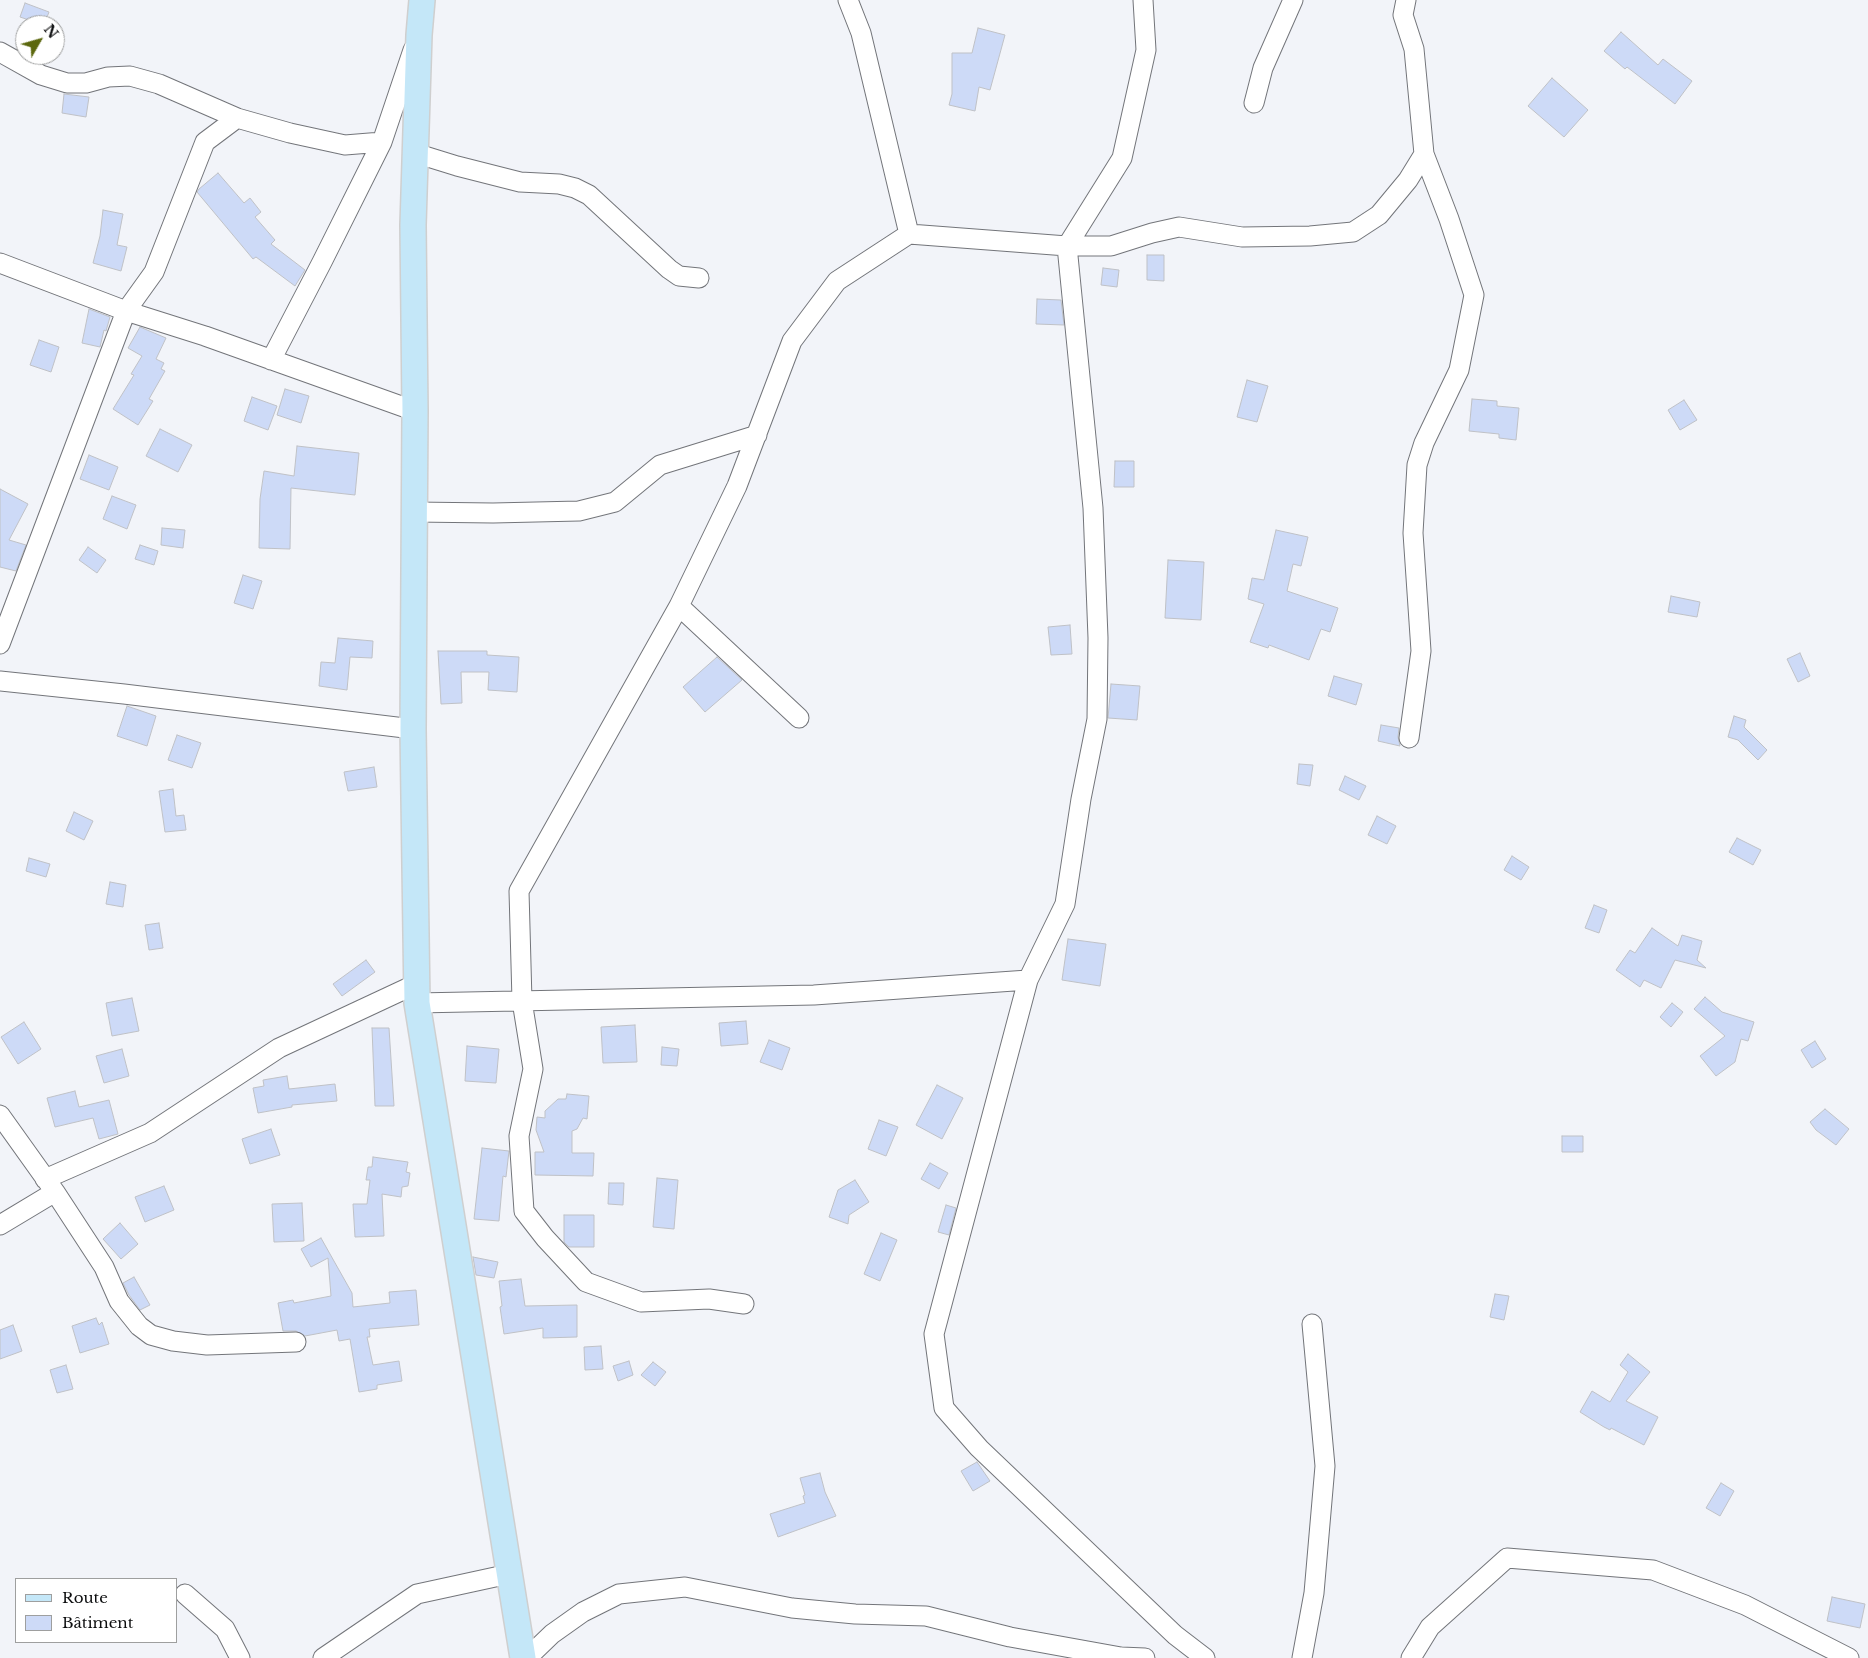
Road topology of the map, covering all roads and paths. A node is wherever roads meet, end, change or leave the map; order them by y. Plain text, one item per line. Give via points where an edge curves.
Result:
1 (422, 0) edge
2 (848, 0) edge
3 (1143, 0) edge
4 (1294, 0) edge
5 (1406, 0) edge
6 (419, 35) junction
7 (0, 52) edge
8 (1254, 103) dead end
9 (237, 118) junction
10 (382, 142) junction
11 (415, 153) junction
12 (1424, 154) junction
13 (909, 234) junction
14 (1067, 246) junction
15 (0, 263) edge
16 (699, 278) dead end
17 (126, 311) junction
18 (271, 360) junction
19 (415, 411) junction
20 (756, 434) junction
21 (414, 512) junction
22 (680, 606) junction
23 (0, 644) edge
24 (0, 682) edge
25 (799, 718) dead end
26 (413, 728) junction
27 (1409, 738) dead end
28 (1028, 980) junction
29 (417, 994) junction
30 (522, 1001) junction
31 (0, 1115) edge
32 (50, 1186) junction
33 (0, 1226) edge
34 (744, 1304) dead end
35 (1312, 1324) dead end
36 (296, 1342) dead end
37 (509, 1574) junction
38 (185, 1594) dead end
39 (240, 1658) edge
40 (323, 1658) edge
41 (523, 1658) edge
42 (527, 1658) edge
43 (1144, 1658) edge
44 (1205, 1658) edge
45 (1302, 1658) edge
46 (1411, 1658) edge
47 (1849, 1658) edge

1 - 6 main road
2 - 13 street via 861,34
3 - 14 street via 1146,50 1122,158
4 - 8 street via 1262,68
5 - 12 street via 1403,15 1414,49
6 - 10 street
6 - 11 main road
7 - 9 street via 40,75 67,84 130,76 158,84
9 - 10 street via 345,145
9 - 17 street via 204,142 154,272
10 - 18 street
11 - 16 street via 520,182 574,188 589,195 678,276
11 - 19 main road
12 - 14 street via 1380,215 1353,232 1242,236 1179,227 1111,246
12 - 27 street via 1474,294 1459,370 1424,443 1417,466 1412,533 1421,651
13 - 14 street
13 - 20 street via 837,281 792,341
14 - 28 street via 1093,508 1098,719 1081,799 1065,904
15 - 17 street
17 - 18 street
17 - 23 street
18 - 19 street
19 - 21 main road
20 - 21 street via 660,465 615,502 579,511
20 - 22 street via 737,486
21 - 26 main road
22 - 25 street
22 - 30 street via 519,891
24 - 26 street
26 - 29 main road
28 - 30 street via 814,996
28 - 44 street via 934,1334 944,1408 979,1448 1175,1635
29 - 30 street
29 - 32 street via 279,1048 150,1133
29 - 37 main road
30 - 34 street via 532,1069 519,1136 524,1212 586,1282 641,1302 709,1299
31 - 32 street
32 - 33 street
32 - 36 street via 104,1267 119,1301 139,1326 151,1335 206,1345
35 - 45 street via 1325,1466 1314,1594
37 - 40 street via 417,1594
37 - 41 main road
38 - 39 street via 225,1629
42 - 43 street via 552,1634 583,1612 619,1594 685,1587 792,1608 926,1616 1010,1637
46 - 47 street via 1430,1627 1506,1558 1653,1570 1745,1605

